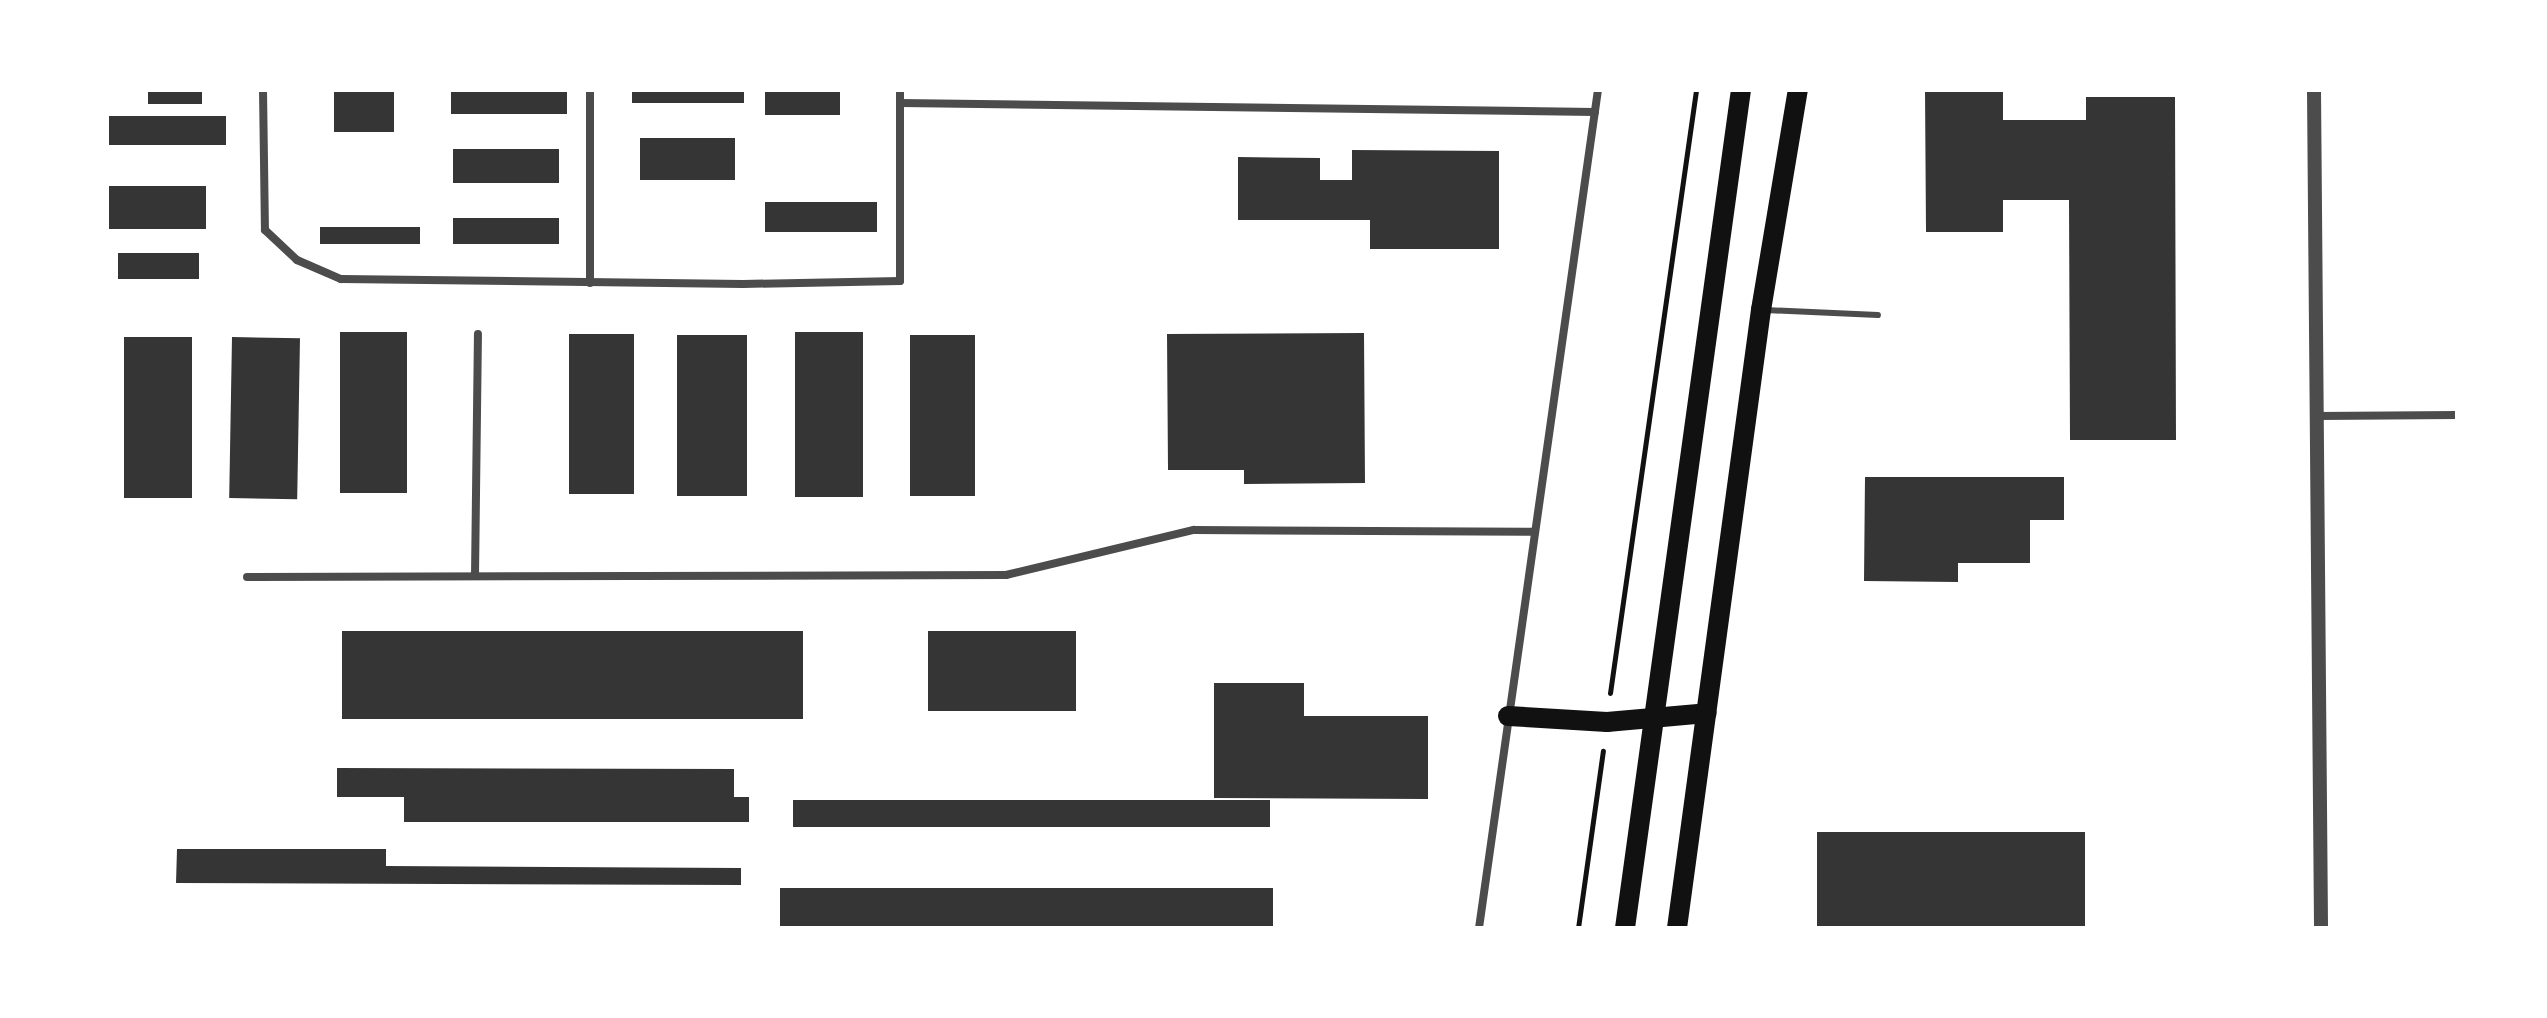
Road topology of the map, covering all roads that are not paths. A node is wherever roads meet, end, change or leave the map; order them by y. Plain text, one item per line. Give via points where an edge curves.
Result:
1 (263, 90) edge
2 (590, 90) edge
3 (900, 90) edge
4 (1598, 90) edge
5 (1741, 90) edge
6 (1798, 90) edge
7 (2314, 90) edge
8 (900, 103) junction
9 (1595, 112) junction
10 (590, 283) junction
11 (1761, 310) junction
12 (1878, 315) dead end
13 (478, 334) dead end
14 (2457, 415) edge
15 (2318, 416) junction
16 (1534, 532) junction
17 (475, 576) junction
18 (247, 577) dead end
19 (1707, 713) junction
20 (1508, 716) junction
21 (1652, 719) junction
22 (1479, 928) edge
23 (1625, 928) edge
24 (1677, 928) edge
25 (2321, 928) edge

1 - 10 street via 265,230 297,260 341,279
2 - 10 street
3 - 8 street
4 - 9 street
5 - 21 main road
6 - 11 main road
7 - 15 street
8 - 9 street
8 - 10 street via 900,281
9 - 16 street
11 - 12 lane
11 - 19 main road
13 - 17 street
14 - 15 street
15 - 25 street
16 - 17 street via 1194,530 1006,575
16 - 20 street
17 - 18 street
19 - 21 main road
19 - 24 main road
20 - 21 main road via 1587,722
20 - 22 street
21 - 23 main road

